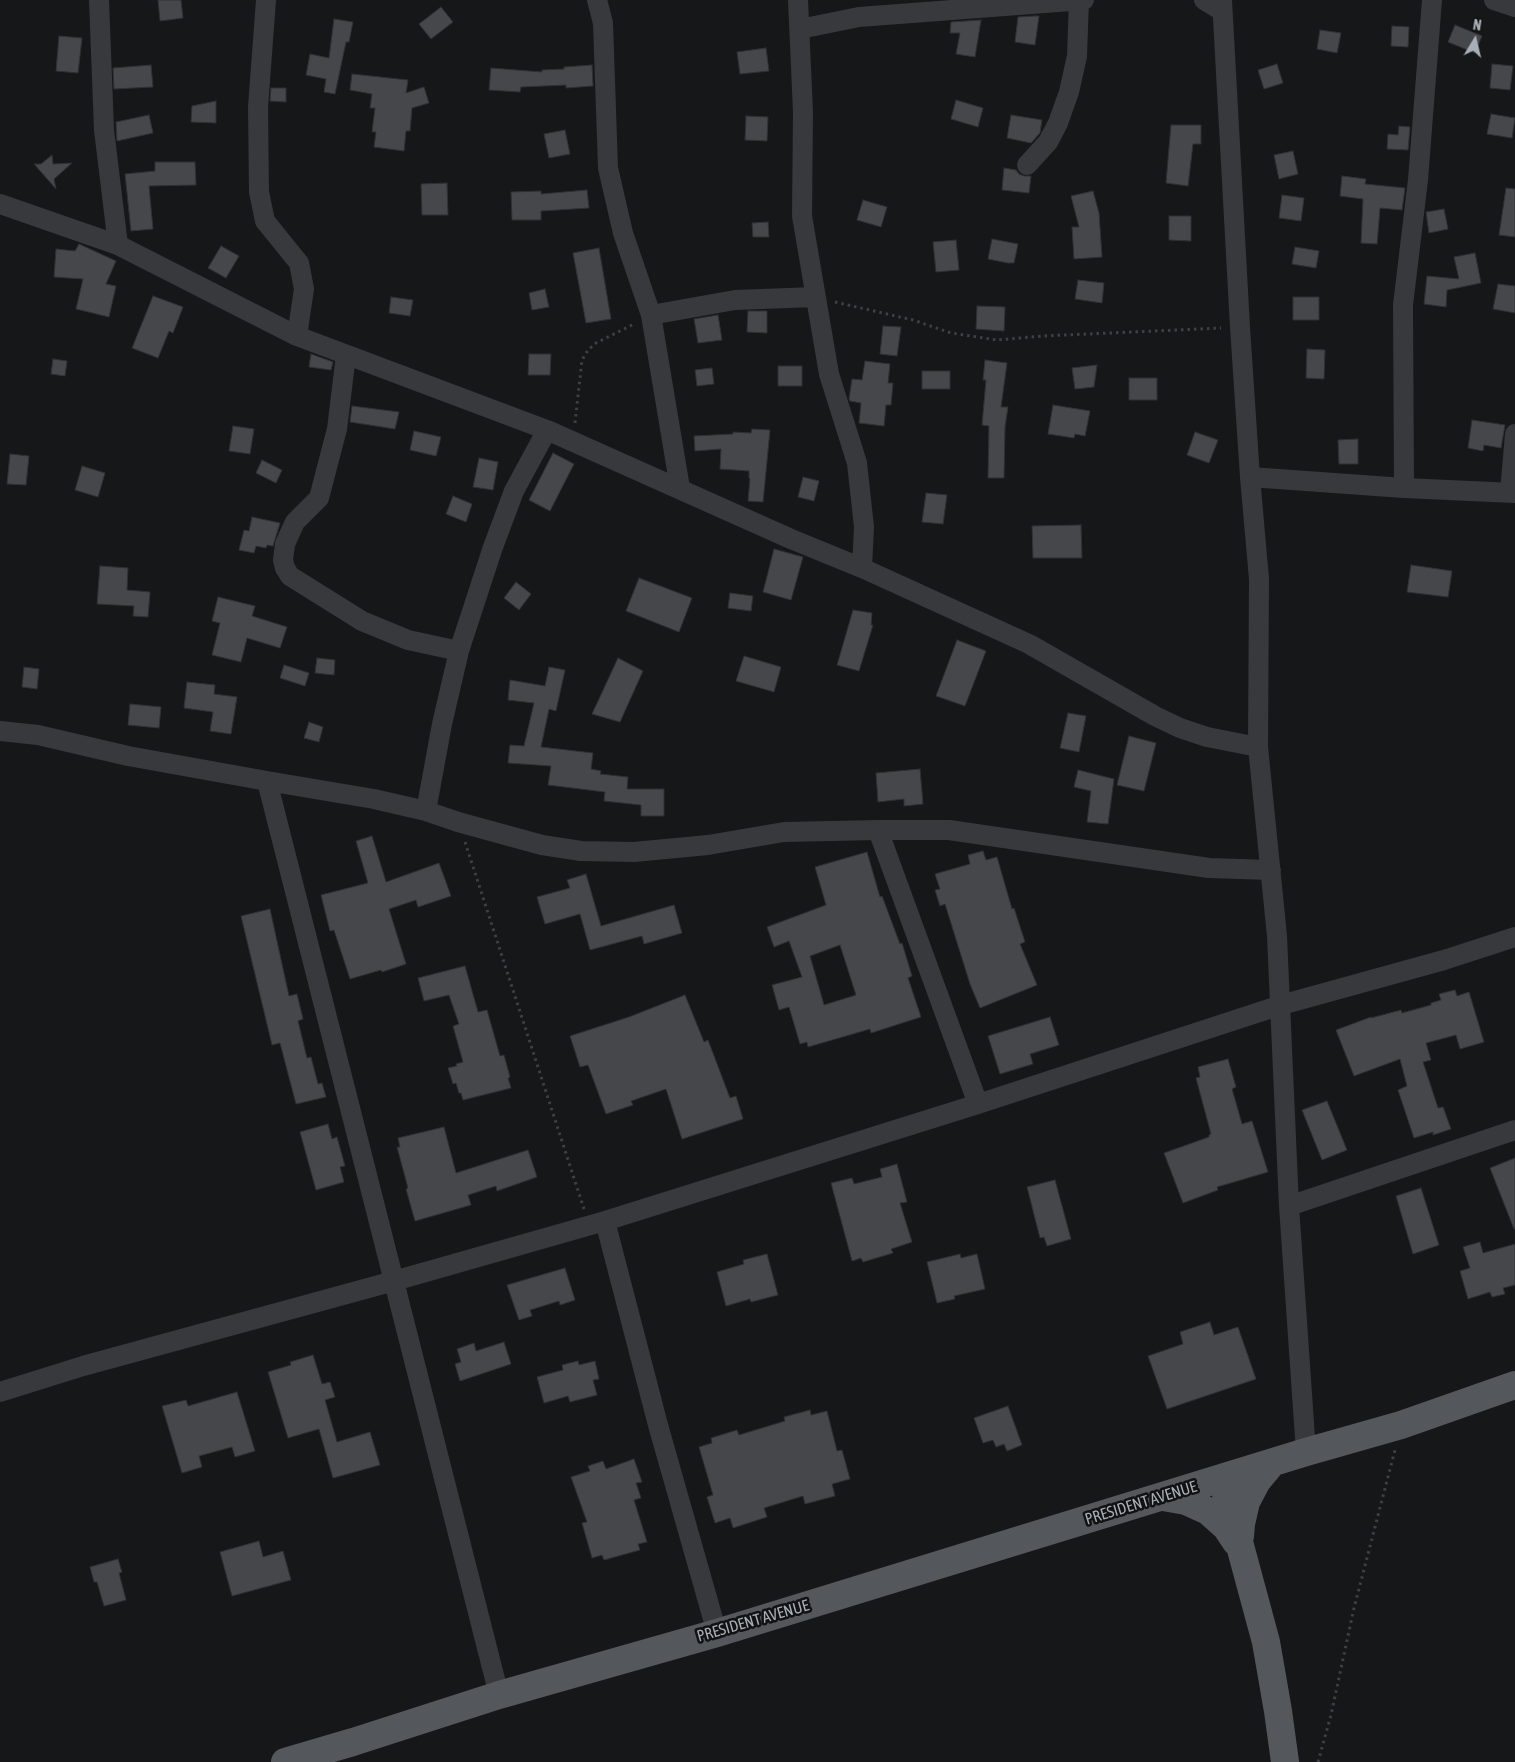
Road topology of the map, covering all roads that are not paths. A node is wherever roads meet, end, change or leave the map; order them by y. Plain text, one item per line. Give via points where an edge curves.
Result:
1 (99, 0) edge
2 (266, 0) edge
3 (597, 0) edge
4 (798, 0) edge
5 (1079, 0) edge
6 (1084, 0) edge
7 (1204, 0) edge
8 (1432, 0) edge
9 (1222, 5) edge
10 (800, 29) junction
11 (1027, 165) dead end
12 (0, 204) edge
13 (118, 245) junction
14 (815, 297) junction
15 (651, 315) junction
16 (297, 336) junction
17 (346, 356) junction
18 (547, 430) junction
19 (1515, 434) edge
20 (1250, 476) junction
21 (680, 488) junction
22 (1404, 488) junction
23 (1513, 492) edge
24 (862, 568) junction
25 (459, 652) junction
26 (0, 731) edge
27 (1258, 747) junction
28 (267, 780) junction
29 (426, 811) junction
30 (878, 830) junction
31 (1271, 870) junction
32 (1515, 937) edge
33 (1281, 1006) junction
34 (978, 1104) junction
35 (1515, 1130) edge
36 (1290, 1206) junction
37 (597, 1223) junction
38 (394, 1282) junction
39 (1515, 1386) edge
40 (0, 1392) edge
41 (1306, 1452) junction
42 (1272, 1463) junction
43 (1222, 1479) junction
44 (1162, 1497) junction
45 (1240, 1547) junction
46 (717, 1633) junction
47 (499, 1695) junction
48 (285, 1762) edge
49 (1285, 1762) edge

1 - 13 street via 104,130
2 - 16 street via 258,107 259,192 264,221 299,264 304,289
3 - 15 street via 603,23 608,168 623,233
4 - 10 street
5 - 6 street
5 - 10 street via 869,16
5 - 11 street via 1076,56 1069,92 1048,142
7 - 9 street
8 - 22 street via 1418,180 1403,305
9 - 20 street
10 - 14 street via 802,216
12 - 13 street
13 - 16 street
14 - 15 street via 735,300
14 - 24 street via 829,374 857,463 864,527
15 - 21 street
16 - 17 street
17 - 18 street
17 - 25 street via 336,429 319,498 294,522 285,544 285,568 290,576 362,621 408,640
18 - 21 street
18 - 25 street via 514,491
19 - 23 street
20 - 22 street
20 - 27 street via 1259,579
21 - 24 street
22 - 23 street
24 - 27 street via 1029,644 1180,728
25 - 29 street
26 - 28 street
27 - 31 street
28 - 29 street
28 - 38 street
29 - 30 street via 542,845 581,851 634,852 708,845 784,832
30 - 31 street via 949,830 1209,868
30 - 34 street
31 - 33 street
32 - 33 street
33 - 34 street
33 - 36 street
34 - 37 street
35 - 36 street
36 - 41 street
37 - 38 street
37 - 46 street
38 - 40 street via 83,1366
38 - 47 street
39 - 41 main road, PRESIDENT AVENUE via 1402,1425
41 - 42 main road, PRESIDENT AVENUE
42 - 43 main road, PRESIDENT AVENUE
42 - 45 main road via 1246,1502
43 - 44 main road, PRESIDENT AVENUE
43 - 45 main road
44 - 45 main road via 1186,1501 1208,1511 1226,1527
44 - 46 main road, PRESIDENT AVENUE
45 - 49 main road via 1266,1642
46 - 47 main road, PRESIDENT AVENUE
47 - 48 main road, PRESIDENT AVENUE

